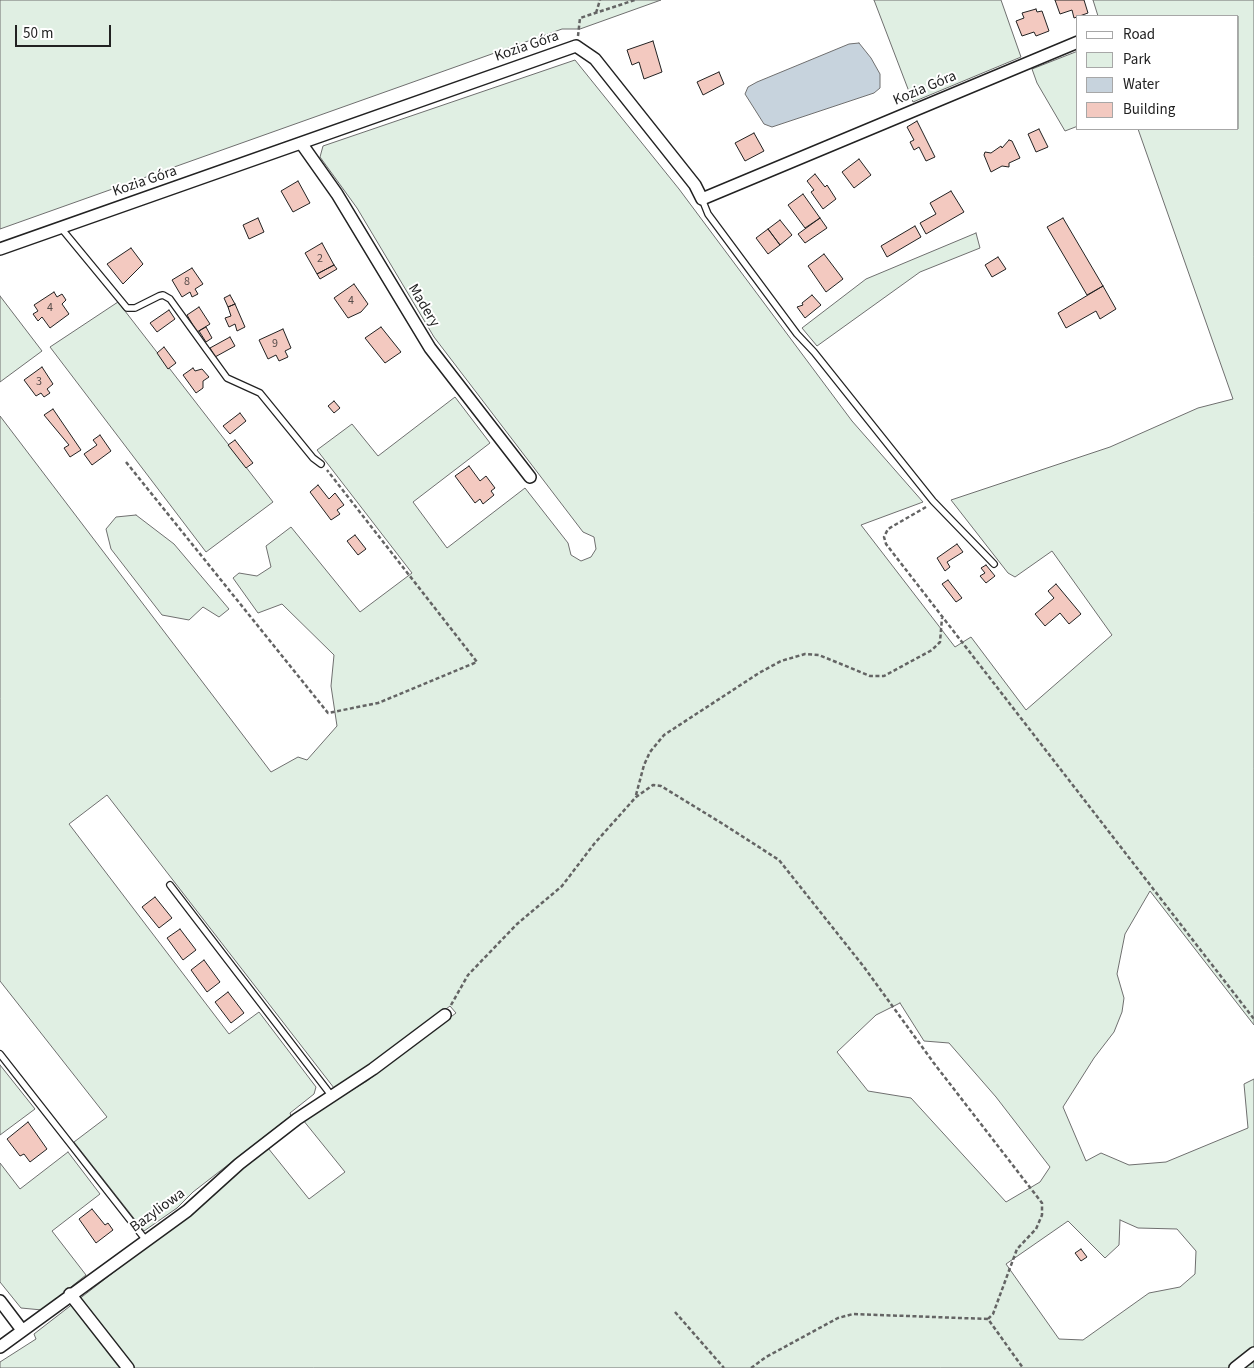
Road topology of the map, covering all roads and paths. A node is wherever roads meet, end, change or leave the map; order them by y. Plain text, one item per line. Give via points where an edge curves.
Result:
1 (600, 0) edge
2 (635, 0) edge
3 (596, 13) junction
4 (1076, 43) edge
5 (576, 46) junction
6 (301, 143) junction
7 (702, 199) junction
8 (61, 228) junction
9 (0, 249) edge
10 (126, 462) dead end
11 (321, 464) joint
12 (530, 477) dead end
13 (933, 501) junction
14 (994, 564) dead end
15 (942, 617) junction
16 (636, 797) junction
17 (170, 885) dead end
18 (445, 1015) joint
19 (1254, 1018) edge
20 (0, 1054) edge
21 (330, 1095) junction
22 (145, 1239) junction
23 (70, 1294) junction
24 (0, 1301) edge
25 (675, 1312) dead end
26 (988, 1319) junction
27 (22, 1330) junction
28 (0, 1347) edge
29 (1254, 1353) edge
30 (128, 1368) edge
31 (724, 1368) edge
32 (751, 1368) edge
33 (1023, 1368) edge
34 (1235, 1368) edge

1 - 3 path
2 - 3 path
3 - 5 path via 580,18
4 - 7 street, Kozia Góra
5 - 6 street, Kozia Góra
5 - 7 street, Kozia Góra via 594,59 695,185
6 - 8 street, Kozia Góra
6 - 12 street, Madery via 337,194 430,348
7 - 13 lane via 708,214 797,334
8 - 9 street, Kozia Góra
8 - 11 lane via 127,308 136,308 163,295 170,299 227,378 260,393
10 - 11 path via 328,713 378,703 477,662
13 - 14 lane
13 - 15 path via 922,511 888,529 884,537
15 - 16 path via 940,642 932,650 884,676 870,676 819,655 805,654 759,673 664,735 644,765
15 - 19 path
16 - 18 path via 562,886 517,924 468,975
16 - 26 path via 653,785 661,786 779,860 1042,1203 1042,1215 1036,1229 1018,1249 993,1314
17 - 21 lane
18 - 21 street, Bazyliowa via 372,1069
20 - 22 lane
21 - 22 street, Bazyliowa via 239,1164 187,1210
22 - 23 street, Bazyliowa
23 - 27 street, Bazyliowa
23 - 30 street
24 - 27 street
25 - 31 path
26 - 32 path via 853,1314 838,1318
26 - 33 path
27 - 28 street, Bazyliowa
29 - 34 street

